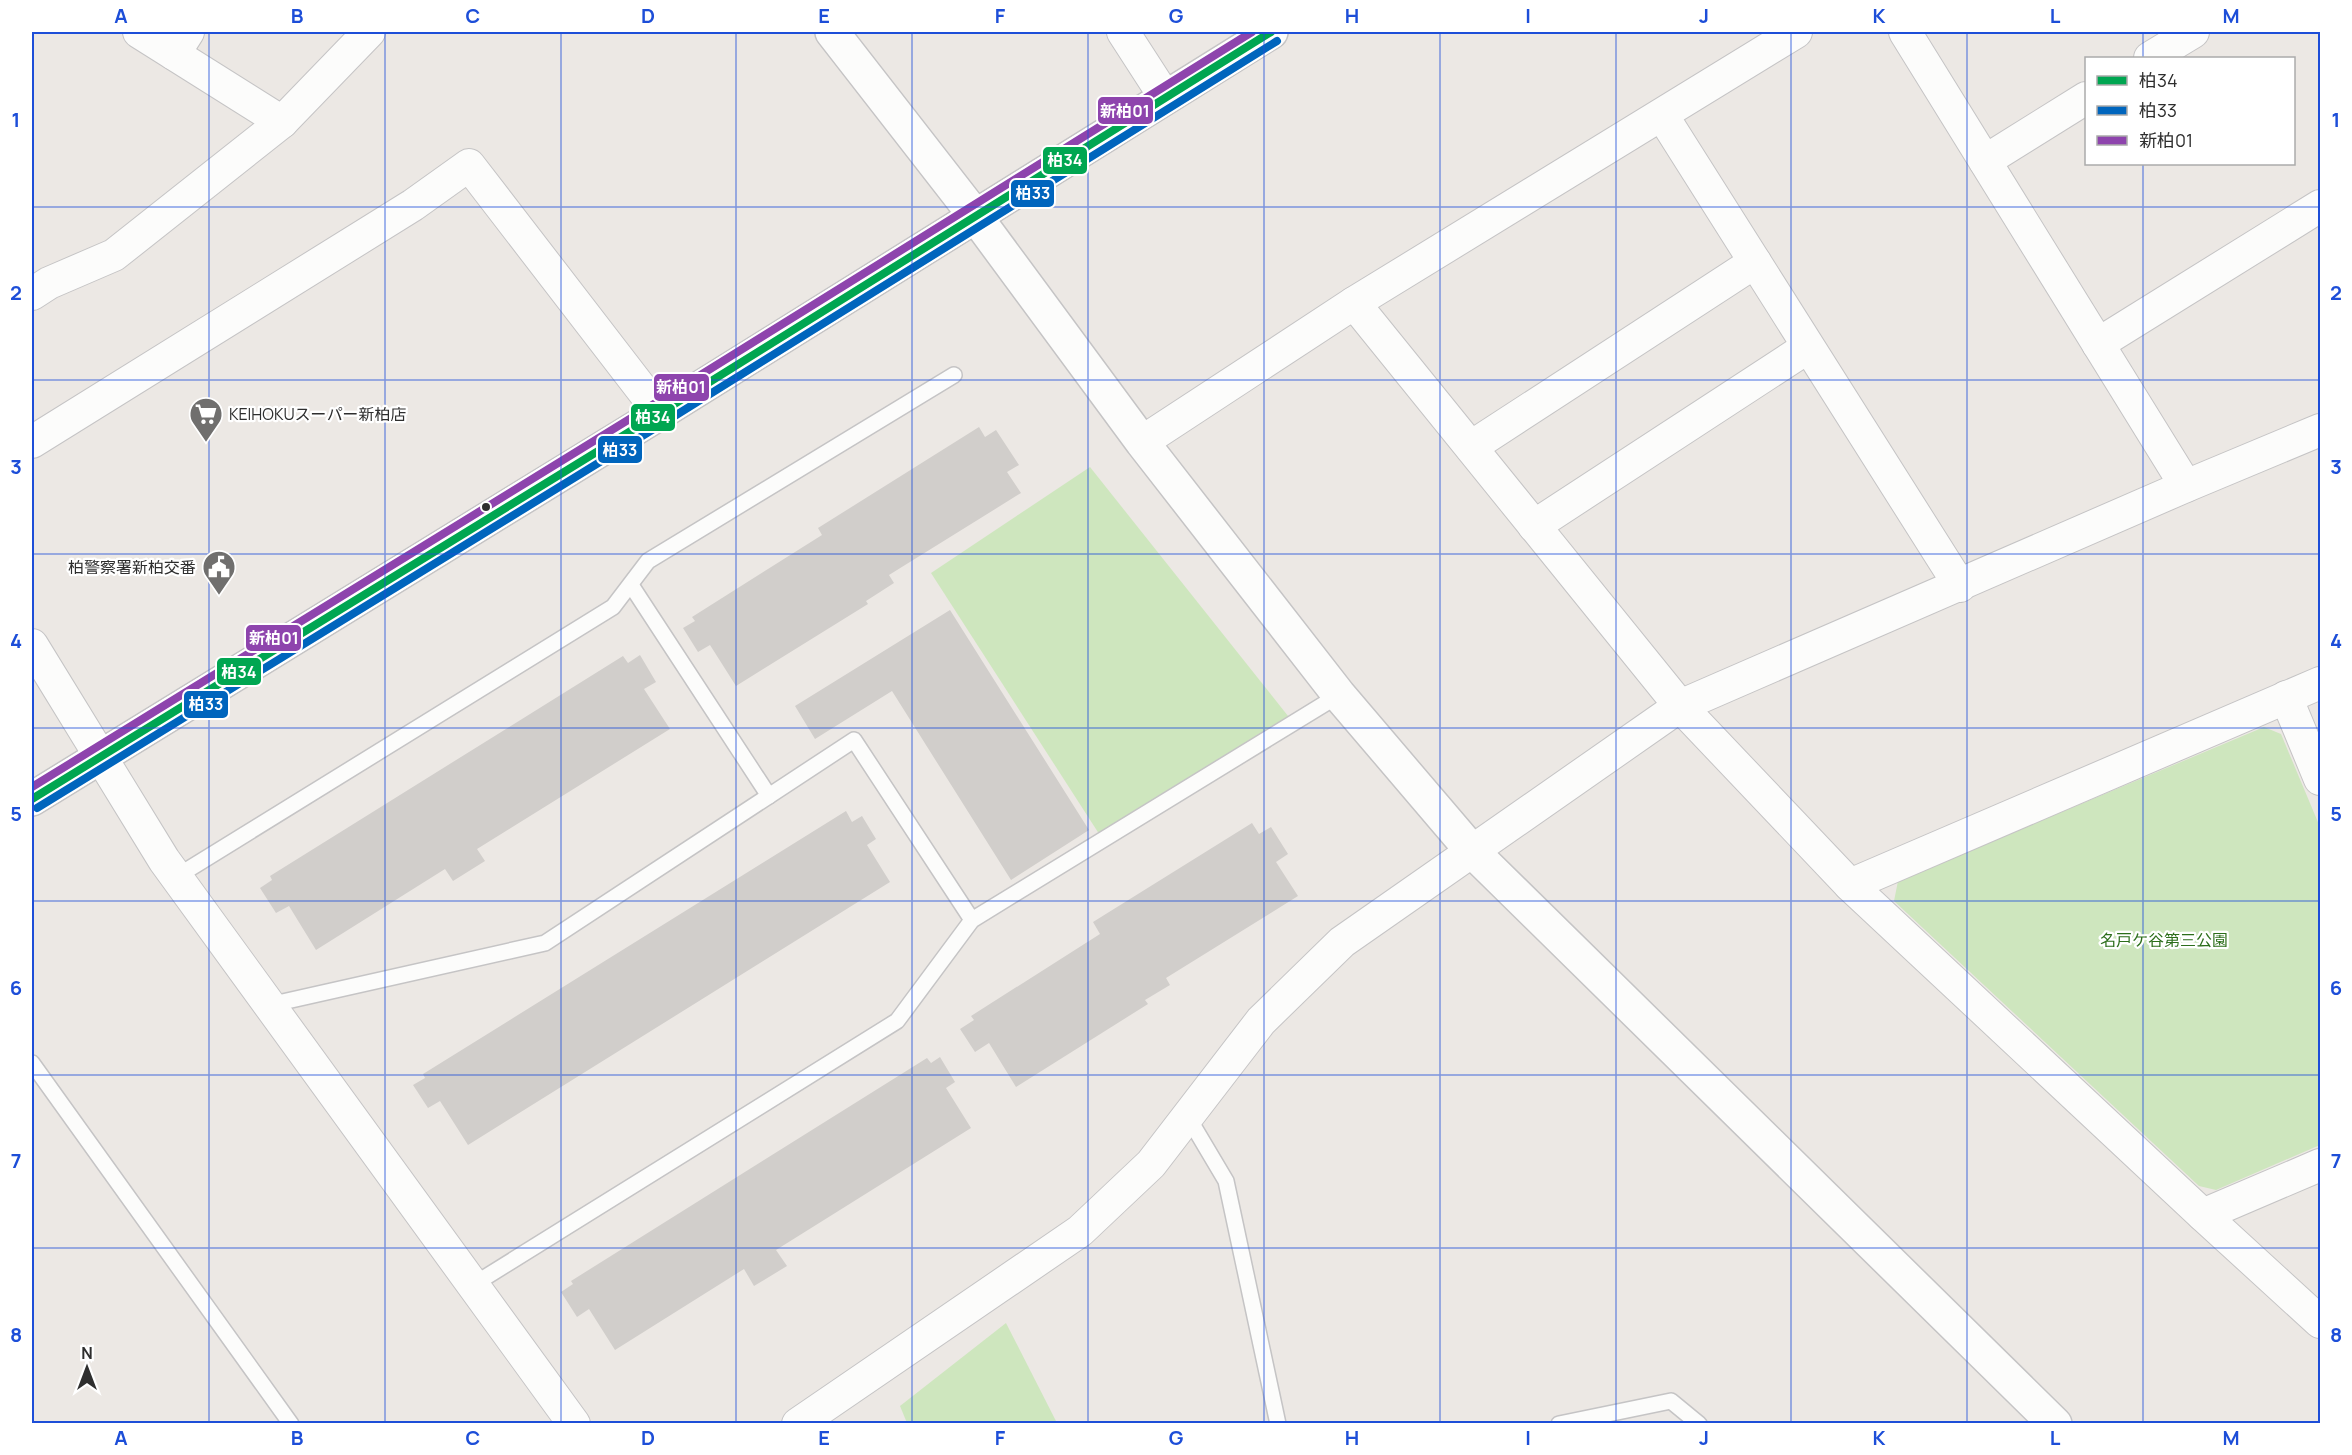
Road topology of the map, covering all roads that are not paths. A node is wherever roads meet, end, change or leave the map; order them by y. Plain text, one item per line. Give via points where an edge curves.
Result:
1 (139, 32) edge
2 (369, 32) edge
3 (832, 32) edge
4 (1123, 32) edge
5 (1271, 32) edge
6 (1796, 32) edge
7 (1905, 32) edge
8 (2193, 32) edge
9 (181, 43) edge
10 (2152, 57) edge
11 (1165, 97) junction
12 (2085, 99) edge
13 (1662, 115) junction
14 (282, 122) junction
15 (1985, 161) junction
16 (2320, 206) edge
17 (976, 217) junction
18 (1755, 262) junction
19 (32, 294) edge
20 (1354, 303) junction
21 (2097, 344) junction
22 (1809, 347) junction
23 (954, 375) dead end
24 (660, 413) junction
25 (2320, 430) edge
26 (32, 442) edge
27 (1142, 442) junction
28 (1471, 447) junction
29 (2186, 486) junction
30 (1534, 526) junction
31 (631, 585) junction
32 (1960, 586) junction
33 (32, 645) edge
34 (2320, 683) edge
35 (1340, 695) junction
36 (2286, 697) junction
37 (1680, 706) junction
38 (101, 756) junction
39 (2320, 778) edge
40 (770, 796) junction
41 (32, 799) edge
42 (1472, 851) junction
43 (176, 877) junction
44 (1850, 885) junction
45 (972, 920) junction
46 (269, 1005) junction
47 (32, 1063) edge
48 (1188, 1117) junction
49 (2320, 1165) edge
50 (2203, 1215) junction
51 (473, 1285) junction
52 (2320, 1322) edge
53 (291, 1424) edge
54 (574, 1424) edge
55 (798, 1424) edge
56 (1278, 1424) edge
57 (1559, 1424) edge
58 (1699, 1424) edge
59 (2055, 1424) edge

1 - 9 street
2 - 14 street
3 - 17 street
4 - 11 street
5 - 11 street
6 - 13 street
7 - 15 street
8 - 10 street
9 - 14 street
11 - 17 street
12 - 15 street
13 - 18 street
13 - 20 street
14 - 19 street via 114,255
15 - 21 street
16 - 21 street
17 - 24 street
17 - 27 street
18 - 22 street
18 - 28 street
20 - 27 street
20 - 28 street
21 - 29 street
22 - 30 street
22 - 32 street
23 - 31 lane via 648,561
24 - 26 street via 469,165 413,205
24 - 38 street
25 - 29 street
27 - 35 street
28 - 30 street
29 - 32 street
30 - 37 street
31 - 40 lane
31 - 43 lane via 614,607
32 - 37 street
33 - 38 street
34 - 36 street
35 - 42 street
35 - 45 lane
36 - 39 street
36 - 44 street
37 - 42 street
37 - 44 street
38 - 41 street
38 - 43 street
40 - 45 lane via 854,740
40 - 46 lane via 544,943
42 - 48 street via 1342,942 1262,1021
42 - 59 street
43 - 46 street
44 - 50 street
45 - 51 lane via 897,1021
46 - 51 street
47 - 53 lane
48 - 55 street via 1151,1164 1080,1231
48 - 56 lane via 1226,1181
49 - 50 street
50 - 52 street
51 - 54 street
57 - 58 lane via 1671,1401

